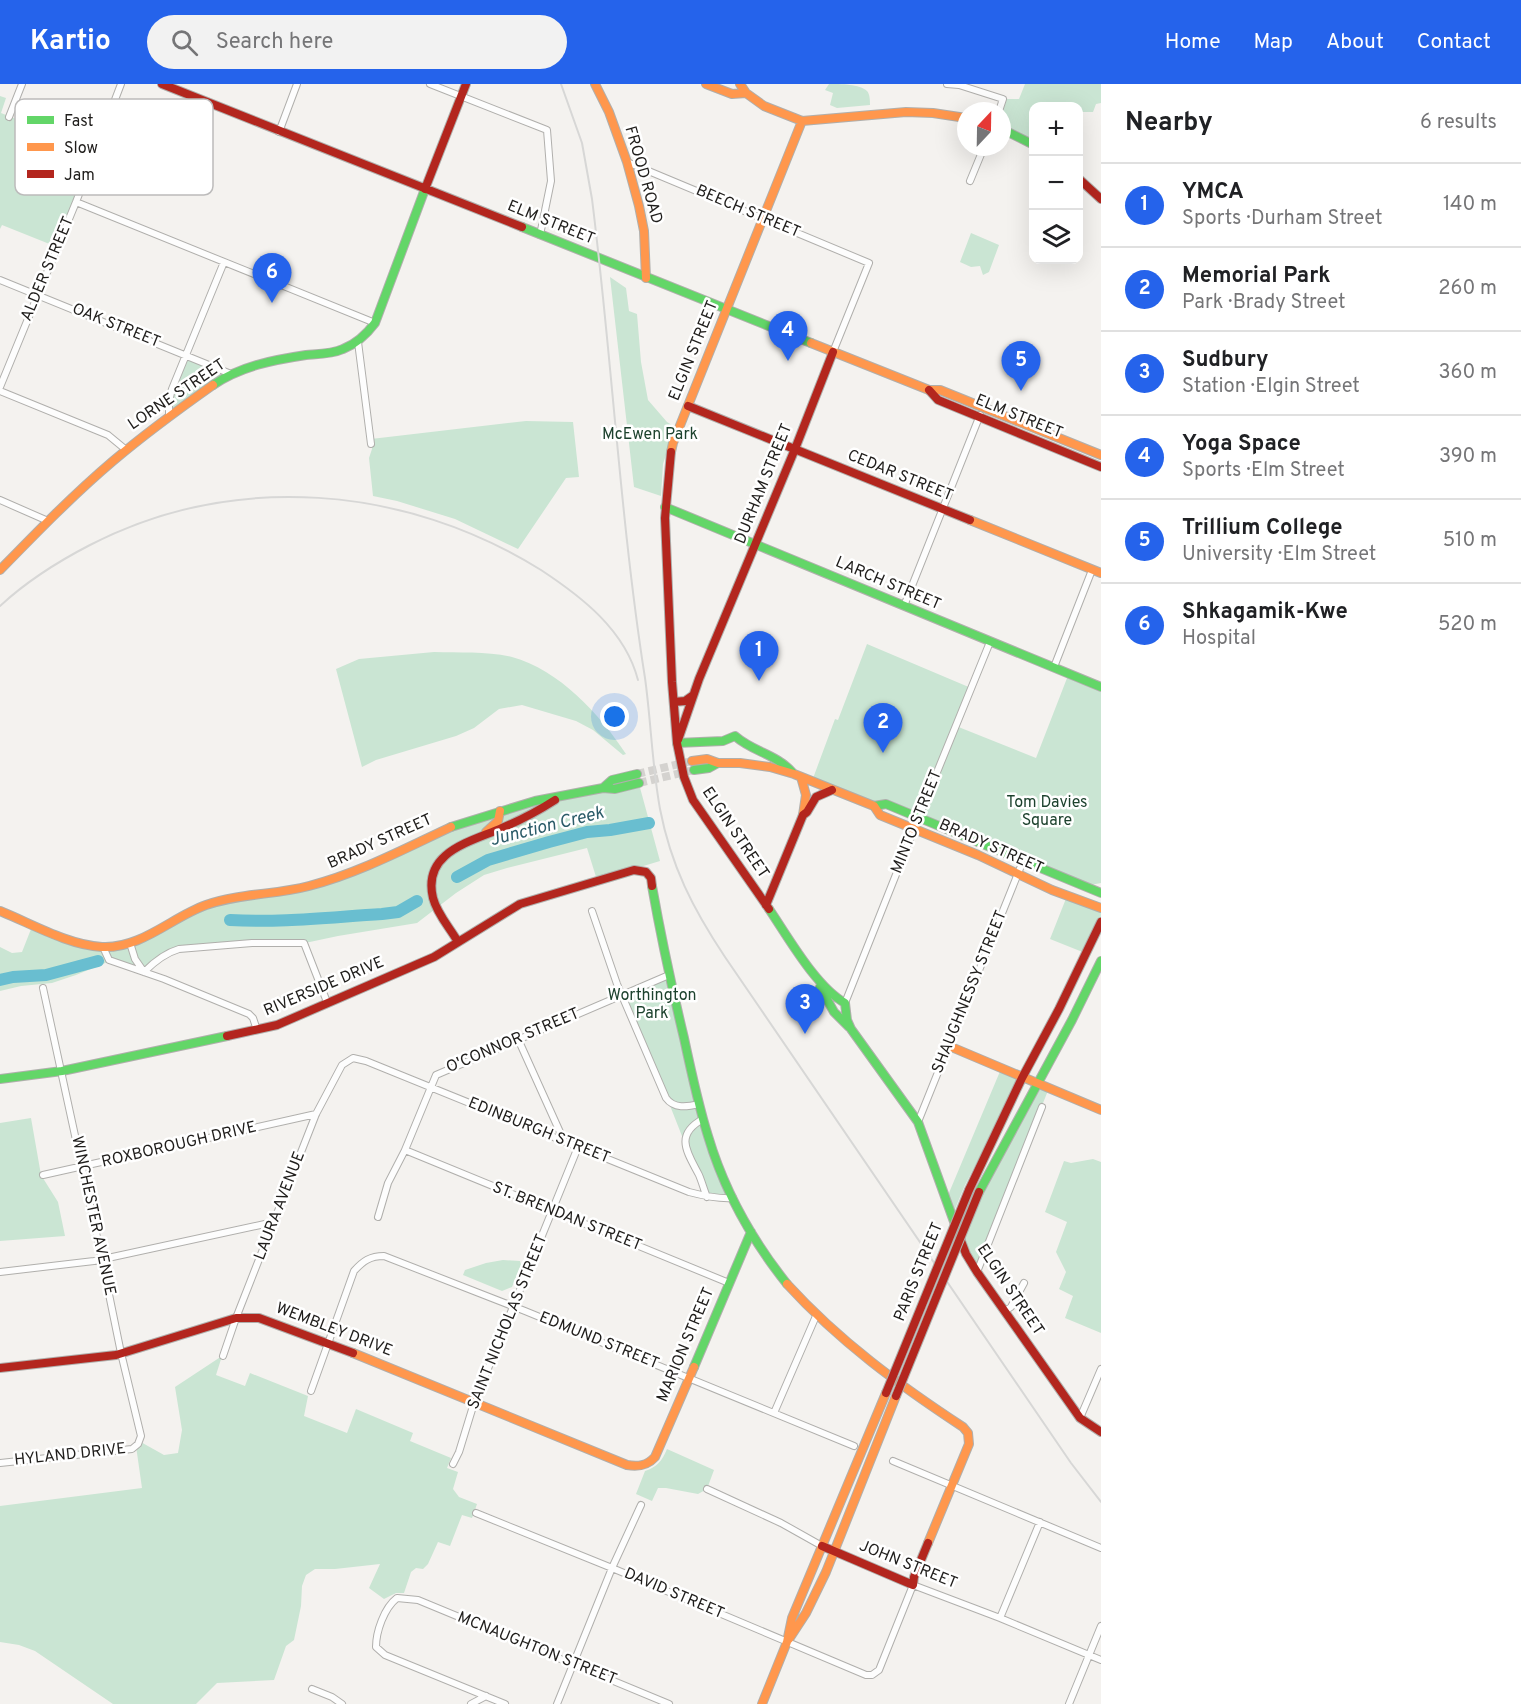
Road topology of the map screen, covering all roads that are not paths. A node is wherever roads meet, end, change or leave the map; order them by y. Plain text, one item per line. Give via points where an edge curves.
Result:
1 (22, 84) edge
2 (121, 84) edge
3 (162, 84) edge
4 (297, 84) edge
5 (430, 84) edge
6 (466, 84) edge
7 (595, 84) edge
8 (706, 84) edge
9 (740, 84) edge
10 (947, 84) edge
11 (746, 93) junction
12 (461, 97) junction
13 (16, 99) edge
14 (115, 99) edge
15 (199, 99) edge
16 (15, 102) edge
17 (1003, 102) edge
18 (213, 105) edge
19 (9, 117) dead end
20 (957, 117) edge
21 (802, 121) junction
22 (279, 132) junction
23 (1011, 134) edge
24 (1029, 142) edge
25 (980, 156) edge
26 (627, 162) junction
27 (970, 181) dead end
28 (1083, 183) edge
29 (425, 189) junction
30 (79, 195) edge
31 (1101, 199) edge
32 (76, 202) junction
33 (763, 218) junction
34 (540, 235) junction
35 (224, 262) junction
36 (869, 263) joint
37 (646, 278) junction
38 (0, 280) edge
39 (38, 295) junction
40 (727, 310) junction
41 (375, 323) junction
42 (358, 342) junction
43 (833, 352) junction
44 (187, 355) junction
45 (231, 374) junction
46 (0, 389) edge
47 (929, 390) junction
48 (688, 406) junction
49 (983, 408) junction
50 (169, 416) junction
51 (979, 417) junction
52 (371, 444) dead end
53 (125, 449) junction
54 (795, 449) junction
55 (1101, 455) edge
56 (1101, 467) edge
57 (0, 500) edge
58 (665, 507) junction
59 (943, 510) junction
60 (48, 520) junction
61 (755, 544) junction
62 (0, 570) edge
63 (1097, 572) edge
64 (904, 606) junction
65 (990, 642) junction
66 (1054, 667) junction
67 (1101, 687) edge
68 (692, 696) junction
69 (674, 702) junction
70 (677, 743) junction
71 (693, 766) tunnel mouth
72 (798, 776) junction
73 (638, 779) tunnel mouth
74 (832, 790) junction
75 (558, 796) junction
76 (874, 806) junction
77 (500, 811) junction
78 (803, 814) junction
79 (919, 817) junction
80 (914, 829) junction
81 (483, 834) junction
82 (1023, 861) junction
83 (1018, 874) junction
84 (1101, 884) edge
85 (1085, 887) junction
86 (1101, 893) edge
87 (766, 905) junction
88 (1101, 908) edge
89 (0, 911) edge
90 (592, 911) dead end
91 (1101, 922) edge
92 (458, 942) junction
93 (130, 943) junction
94 (103, 947) junction
95 (1101, 961) edge
96 (144, 972) junction
97 (669, 975) junction
98 (816, 977) junction
99 (43, 987) dead end
100 (622, 995) junction
101 (327, 1002) junction
102 (845, 1003) junction
103 (851, 1029) junction
104 (257, 1030) junction
105 (519, 1039) junction
106 (949, 1046) junction
107 (347, 1061) joint
108 (62, 1071) junction
109 (1022, 1078) junction
110 (0, 1079) edge
111 (1037, 1084) junction
112 (430, 1088) junction
113 (699, 1104) junction
114 (1042, 1107) dead end
115 (1101, 1110) edge
116 (316, 1114) junction
117 (703, 1119) junction
118 (918, 1122) junction
119 (564, 1142) junction
120 (578, 1148) junction
121 (405, 1150) junction
122 (82, 1167) junction
123 (43, 1175) dead end
124 (974, 1191) junction
125 (707, 1197) junction
126 (733, 1198) junction
127 (553, 1211) junction
128 (378, 1217) dead end
129 (274, 1222) junction
130 (751, 1232) junction
131 (102, 1260) junction
132 (0, 1272) edge
133 (977, 1272) junction
134 (729, 1283) junction
135 (1024, 1283) dead end
136 (514, 1306) junction
137 (1005, 1311) junction
138 (816, 1316) junction
139 (236, 1318) junction
140 (328, 1343) junction
141 (121, 1353) junction
142 (223, 1356) dead end
143 (0, 1368) edge
144 (1101, 1369) edge
145 (689, 1378) junction
146 (310, 1391) dead end
147 (474, 1403) junction
148 (774, 1413) junction
149 (1080, 1418) junction
150 (1101, 1432) edge
151 (138, 1444) joint
152 (854, 1446) dead end
153 (893, 1461) dead end
154 (0, 1463) edge
155 (453, 1464) dead end
156 (644, 1465) joint
157 (952, 1486) junction
158 (707, 1489) dead end
159 (641, 1505) dead end
160 (476, 1513) dead end
161 (1040, 1522) junction
162 (822, 1546) junction
163 (1101, 1548) edge
164 (834, 1552) junction
165 (612, 1568) junction
166 (913, 1585) junction
167 (1000, 1618) junction
168 (1101, 1626) edge
169 (787, 1642) junction
170 (1089, 1655) junction
171 (1101, 1660) edge
172 (574, 1664) junction
173 (312, 1689) dead end
174 (486, 1696) junction
175 (342, 1704) edge
176 (471, 1704) edge
177 (505, 1704) edge
178 (557, 1704) edge
179 (669, 1704) edge
180 (762, 1704) edge
181 (1069, 1704) edge

1 - 13 street
2 - 14 street, ALDER STREET
3 - 15 main road, ELM STREET
4 - 22 street
5 - 12 street
6 - 12 main road, LORNE STREET
7 - 26 main road, FROOD ROAD
8 - 11 main road via 732,94
9 - 11 main road
10 - 17 street via 1004,99
11 - 21 main road via 764,106
12 - 29 main road, LORNE STREET
12 - 34 street via 548,130 551,181
16 - 19 street
18 - 22 main road, ELM STREET
20 - 21 main road via 906,112
21 - 33 main road, ELGIN STREET
22 - 29 main road, ELM STREET
23 - 24 main road
25 - 27 street
26 - 33 street, BEECH STREET
26 - 37 main road, FROOD ROAD via 644,231
28 - 31 main road
29 - 34 main road, ELM STREET
29 - 41 main road, LORNE STREET
30 - 32 street, ALDER STREET
32 - 35 street
32 - 39 street, ALDER STREET
33 - 36 street, BEECH STREET
33 - 40 main road, ELGIN STREET
34 - 37 main road, ELM STREET
35 - 41 street
35 - 44 street
36 - 43 street, DURHAM STREET
37 - 40 main road, ELM STREET
38 - 39 street, OAK STREET
39 - 44 street, OAK STREET
39 - 46 street, ALDER STREET
40 - 43 main road, ELM STREET
40 - 48 main road, ELGIN STREET
41 - 42 main road, LORNE STREET
42 - 45 main road, LORNE STREET via 339,351 259,364
42 - 52 street
43 - 47 main road, ELM STREET
43 - 54 main road, DURHAM STREET
44 - 45 street, OAK STREET
44 - 50 street via 170,397
45 - 50 main road, LORNE STREET
46 - 53 street via 108,435
47 - 49 main road, ELM STREET via 940,390
47 - 51 main road, ELM STREET via 938,400
48 - 54 main road, CEDAR STREET
48 - 58 main road, ELGIN STREET via 669,463
49 - 51 street
49 - 55 main road, ELM STREET
50 - 53 main road, LORNE STREET
51 - 56 main road, ELM STREET
51 - 59 street
53 - 60 main road, LORNE STREET
54 - 59 main road, CEDAR STREET
54 - 61 main road, DURHAM STREET
57 - 60 street
58 - 61 main road, LARCH STREET
58 - 69 main road, ELGIN STREET
59 - 63 main road, CEDAR STREET
59 - 64 street
60 - 62 main road, LORNE STREET
61 - 64 main road, LARCH STREET
61 - 68 main road, DURHAM STREET
63 - 66 street
64 - 65 main road, LARCH STREET
65 - 66 main road, LARCH STREET
65 - 79 street, MINTO STREET
66 - 67 main road, LARCH STREET
68 - 69 main road
68 - 70 main road, DURHAM STREET
69 - 70 main road, ELGIN STREET
70 - 72 main road via 723,741 735,736 745,745 784,763
70 - 87 main road, ELGIN STREET via 690,795
71 - 72 main road, BRADY STREET via 707,759 755,764
72 - 74 main road, BRADY STREET
72 - 78 main road via 806,795
73 - 75 main road, BRADY STREET via 615,789
74 - 76 main road, BRADY STREET
74 - 78 main road via 816,796
75 - 77 main road, BRADY STREET
75 - 81 main road via 543,808
76 - 79 main road, BRADY STREET via 886,804
76 - 80 main road, BRADY STREET via 880,815
77 - 81 main road via 498,821
77 - 93 main road, BRADY STREET via 451,827 359,871 321,884 239,895 207,904
78 - 87 main road
79 - 80 street, MINTO STREET
79 - 82 main road, BRADY STREET
80 - 83 main road, BRADY STREET
80 - 102 street, MINTO STREET
81 - 92 main road via 443,856 431,878 435,905
82 - 83 street, SHAUGHNESSY STREET
82 - 85 main road, BRADY STREET
83 - 88 main road, BRADY STREET
83 - 106 street, SHAUGHNESSY STREET
84 - 85 main road
85 - 86 main road, BRADY STREET
87 - 98 main road, ELGIN STREET
89 - 94 main road, BRADY STREET via 77,943
90 - 100 street
91 - 109 main road, PARIS STREET
92 - 97 main road, RIVERSIDE DRIVE via 520,904 641,870 651,879
92 - 101 main road, RIVERSIDE DRIVE via 434,957
93 - 94 main road, BRADY STREET
93 - 96 street
94 - 96 street via 109,960
95 - 111 main road, PARIS STREET
96 - 101 street via 179,948 304,943
96 - 104 street via 249,1014
97 - 100 street, O'CONNOR STREET
97 - 113 main road
98 - 102 main road, ELGIN STREET
98 - 103 main road via 834,1012
99 - 108 street, WINCHESTER AVENUE
100 - 105 street, O'CONNOR STREET
100 - 113 street via 670,1103
101 - 104 main road, RIVERSIDE DRIVE
102 - 103 main road, ELGIN STREET
103 - 118 main road, ELGIN STREET
104 - 108 main road, RIVERSIDE DRIVE
105 - 112 street, O'CONNOR STREET via 439,1073
105 - 119 street
106 - 109 main road
106 - 118 street, SHAUGHNESSY STREET
107 - 112 street, EDINBURGH STREET via 366,1061
107 - 116 street, LAURA AVENUE
108 - 110 main road, RIVERSIDE DRIVE
108 - 122 street, WINCHESTER AVENUE
109 - 111 main road
109 - 124 main road, PARIS STREET
111 - 115 main road
111 - 124 main road, PARIS STREET
112 - 119 street, EDINBURGH STREET
112 - 121 street
113 - 117 main road
114 - 133 street
116 - 122 street, ROXBOROUGH DRIVE
116 - 129 street, LAURA AVENUE
117 - 125 street via 690,1128 684,1141
117 - 126 main road
118 - 133 main road, ELGIN STREET via 966,1254
119 - 120 street, EDINBURGH STREET
120 - 125 street, EDINBURGH STREET
120 - 127 street, SAINT NICHOLAS STREET
121 - 127 street, ST. BRENDAN STREET
121 - 128 street via 388,1183
122 - 123 street, ROXBOROUGH DRIVE
122 - 131 street, WINCHESTER AVENUE
124 - 162 main road, PARIS STREET, bridge
124 - 164 main road, PARIS STREET, bridge
125 - 126 street, EDINBURGH STREET
126 - 130 main road
127 - 134 street, ST. BRENDAN STREET
127 - 136 street, SAINT NICHOLAS STREET
129 - 131 street
129 - 139 street, LAURA AVENUE
130 - 134 main road, MARION STREET
130 - 138 main road via 786,1283
131 - 132 street
131 - 141 street, WINCHESTER AVENUE
133 - 137 main road, ELGIN STREET
134 - 145 main road, MARION STREET
135 - 137 street
136 - 140 street, EDMUND STREET via 390,1257 375,1256 354,1271
136 - 145 street, EDMUND STREET
136 - 147 street, SAINT NICHOLAS STREET
137 - 149 main road, ELGIN STREET
138 - 148 street
138 - 157 main road via 880,1371 968,1433 969,1444
139 - 140 main road, WEMBLEY DRIVE via 264,1319
139 - 141 main road, WEMBLEY DRIVE
139 - 142 street, LAURA AVENUE
140 - 146 street
140 - 147 main road, WEMBLEY DRIVE
141 - 143 main road, WEMBLEY DRIVE
141 - 151 street, WINCHESTER AVENUE via 141,1436
144 - 149 street
145 - 148 street, EDMUND STREET
145 - 156 main road, MARION STREET via 655,1457
147 - 155 street, SAINT NICHOLAS STREET
147 - 156 main road, WEMBLEY DRIVE via 627,1465
148 - 152 street, EDMUND STREET
149 - 150 main road
151 - 154 street, HYLAND DRIVE via 132,1449
153 - 157 street
157 - 161 street
157 - 166 main road
158 - 162 street, JOHN STREET
159 - 165 street
160 - 165 street, DAVID STREET
161 - 163 street
161 - 167 street
162 - 164 main road, JOHN STREET
162 - 169 main road, PARIS STREET via 792,1618
164 - 166 main road, JOHN STREET
164 - 169 main road, PARIS STREET via 813,1600
165 - 169 street, DAVID STREET
165 - 172 street
166 - 167 street, JOHN STREET
166 - 169 street, DAVID STREET via 879,1670 872,1675
167 - 170 street, JOHN STREET
168 - 170 street
169 - 180 main road, PARIS STREET
170 - 171 street, JOHN STREET
170 - 181 street
172 - 174 street, MCNAUGHTON STREET via 418,1600 397,1598 391,1602 376,1640 376,1647 384,1655
172 - 178 street
172 - 179 street, MCNAUGHTON STREET
173 - 175 street
174 - 176 street
174 - 177 street

